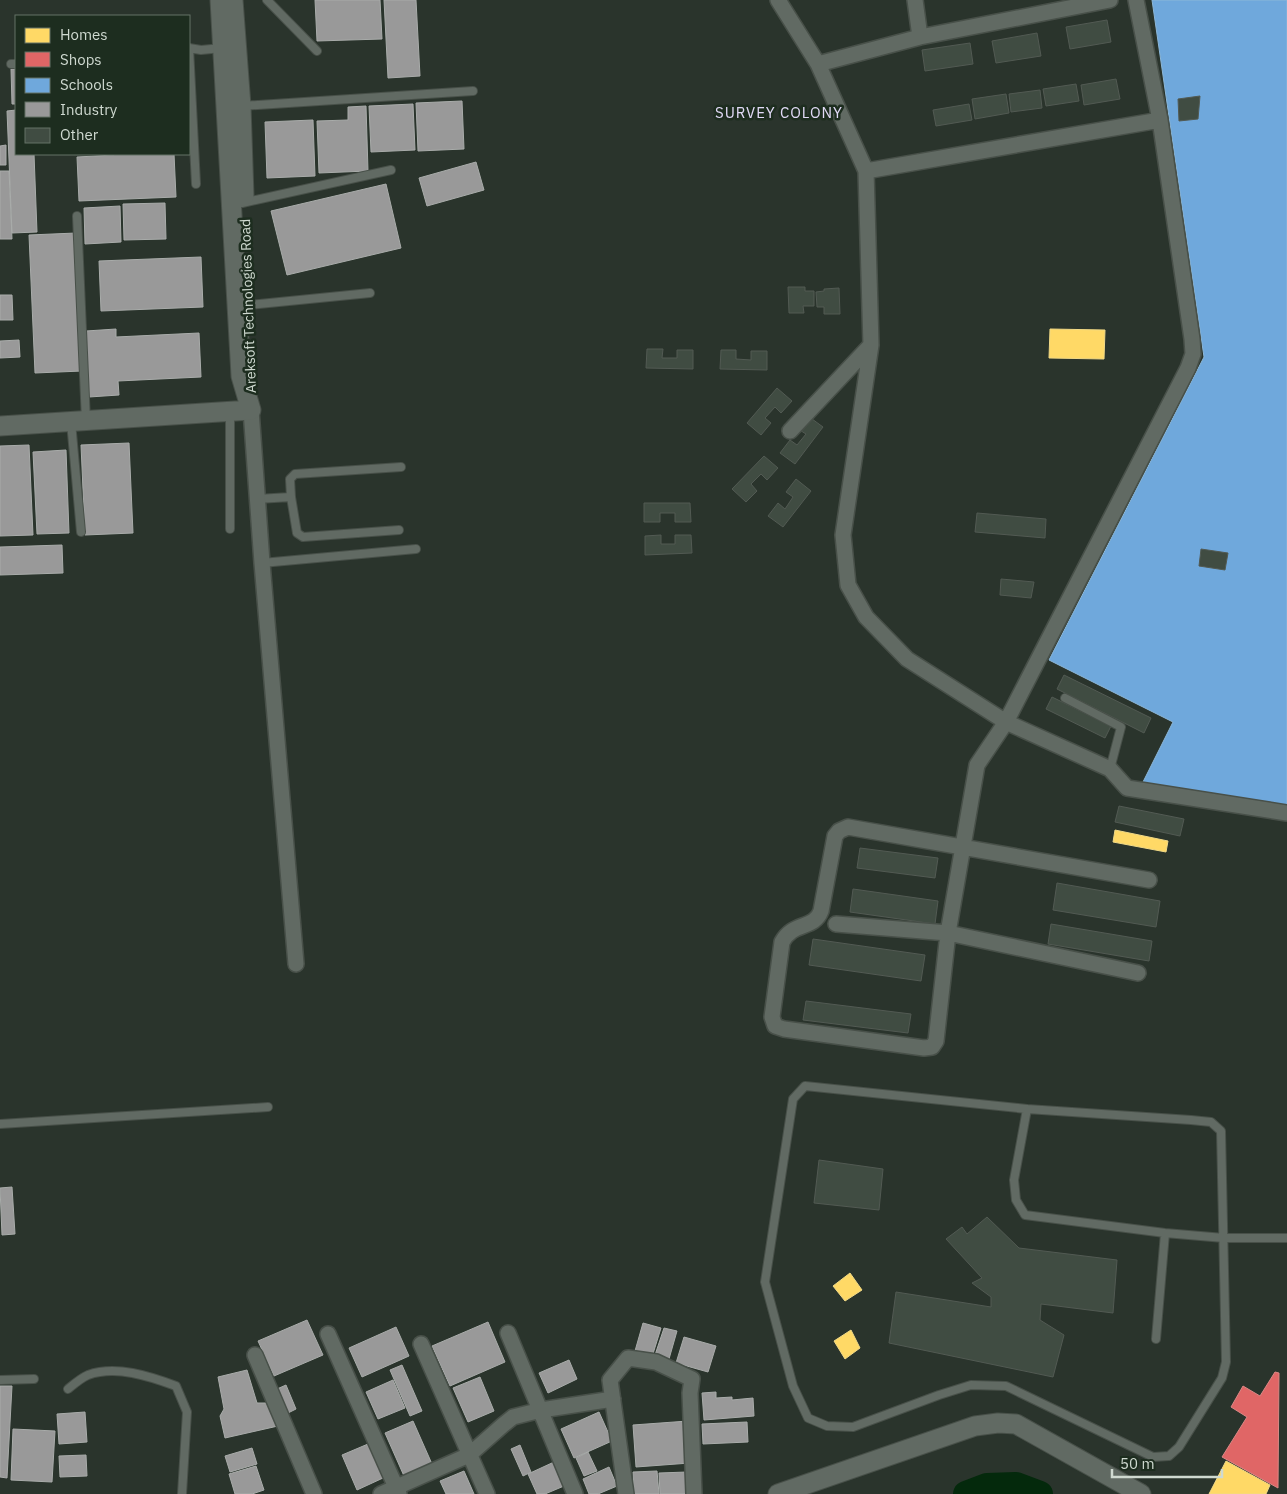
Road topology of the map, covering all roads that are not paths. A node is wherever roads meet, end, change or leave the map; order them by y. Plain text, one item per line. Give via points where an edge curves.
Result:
1 (220, 0) edge
2 (233, 0) edge
3 (268, 0) edge
4 (778, 0) edge
5 (915, 0) edge
6 (1110, 0) edge
7 (1136, 0) edge
8 (920, 37) junction
9 (230, 47) junction
10 (190, 48) edge
11 (317, 51) dead end
12 (818, 64) junction
13 (190, 67) edge
14 (473, 92) dead end
15 (241, 106) junction
16 (1160, 120) junction
17 (391, 170) dead end
18 (866, 171) junction
19 (196, 184) dead end
20 (238, 204) junction
21 (77, 216) dead end
22 (370, 293) dead end
23 (249, 305) junction
24 (870, 345) junction
25 (251, 410) junction
26 (230, 412) junction
27 (79, 421) junction
28 (0, 426) edge
29 (790, 431) dead end
30 (401, 467) dead end
31 (291, 497) junction
32 (257, 499) junction
33 (230, 529) dead end
34 (399, 530) dead end
35 (81, 532) dead end
36 (416, 549) dead end
37 (262, 563) junction
38 (1065, 698) dead end
39 (1006, 722) junction
40 (1110, 769) junction
41 (1287, 813) edge
42 (962, 847) junction
43 (1149, 880) dead end
44 (836, 924) dead end
45 (948, 933) junction
46 (296, 964) dead end
47 (1138, 973) dead end
48 (268, 1107) dead end
49 (1027, 1109) junction
50 (0, 1124) edge
51 (1164, 1233) junction
52 (1224, 1238) junction
53 (1287, 1238) edge
54 (508, 1333) dead end
55 (328, 1334) dead end
56 (1156, 1338) dead end
57 (421, 1344) dead end
58 (255, 1355) dead end
59 (34, 1379) dead end
60 (0, 1380) edge
61 (68, 1389) dead end
62 (613, 1399) junction
63 (541, 1410) junction
64 (469, 1455) junction
65 (398, 1491) edge
66 (182, 1494) edge
67 (314, 1494) edge
68 (381, 1494) edge
69 (487, 1494) edge
70 (576, 1494) edge
71 (626, 1494) edge
72 (694, 1494) edge
73 (778, 1494) edge
74 (1142, 1494) edge

1 - 9 street, Areksoft Technologies Road
2 - 9 street, Areksoft Technologies Road
3 - 11 lane
4 - 12 street
5 - 8 street
6 - 8 street
7 - 16 street
8 - 12 street
9 - 10 lane
9 - 15 street, Areksoft Technologies Road
9 - 20 street, Areksoft Technologies Road
12 - 18 street
13 - 19 lane
14 - 15 lane
15 - 20 street, Areksoft Technologies Road
16 - 18 street
16 - 39 street via 1193,354
17 - 20 lane
18 - 24 street
20 - 23 street, Areksoft Technologies Road
20 - 25 street, Areksoft Technologies Road via 241,376
21 - 27 lane
22 - 23 lane
23 - 25 street, Areksoft Technologies Road via 253,376
24 - 29 street
24 - 39 street via 843,535 848,585 866,617 907,659
25 - 26 street
25 - 32 street
26 - 27 street
26 - 33 lane
27 - 28 street
27 - 35 lane
30 - 31 lane via 295,474 290,479
31 - 32 lane
31 - 34 lane via 297,533 304,537
32 - 37 street
36 - 37 lane
37 - 46 street
38 - 40 lane via 1120,727
39 - 40 street
39 - 42 street via 977,765
40 - 41 street via 1127,788
42 - 43 street
42 - 45 street
42 - 45 street via 848,827 839,831 835,836 819,917 792,929 782,942 772,1017 775,1026 924,1048 932,1046 936,1041
44 - 45 street
45 - 47 street
48 - 50 lane
49 - 51 lane via 1014,1180 1016,1200 1025,1216
49 - 52 lane via 1211,1122 1221,1131
49 - 52 lane via 805,1086 792,1099 765,1282 793,1386 808,1418 827,1426 853,1427 938,1394 971,1385 1006,1386 1153,1457 1168,1456 1179,1447 1222,1378 1226,1362
51 - 52 lane
51 - 56 lane
52 - 53 lane
54 - 63 street
55 - 65 street
57 - 64 street
58 - 67 street
59 - 60 lane
61 - 66 lane via 86,1376 106,1371 149,1376 176,1386 187,1412
62 - 63 street
62 - 71 street
62 - 72 street via 610,1380 628,1358 656,1362 692,1380
63 - 64 street via 503,1424
63 - 70 street
64 - 65 street
64 - 69 street
65 - 68 street
73 - 74 street via 975,1426 998,1423 1016,1424

